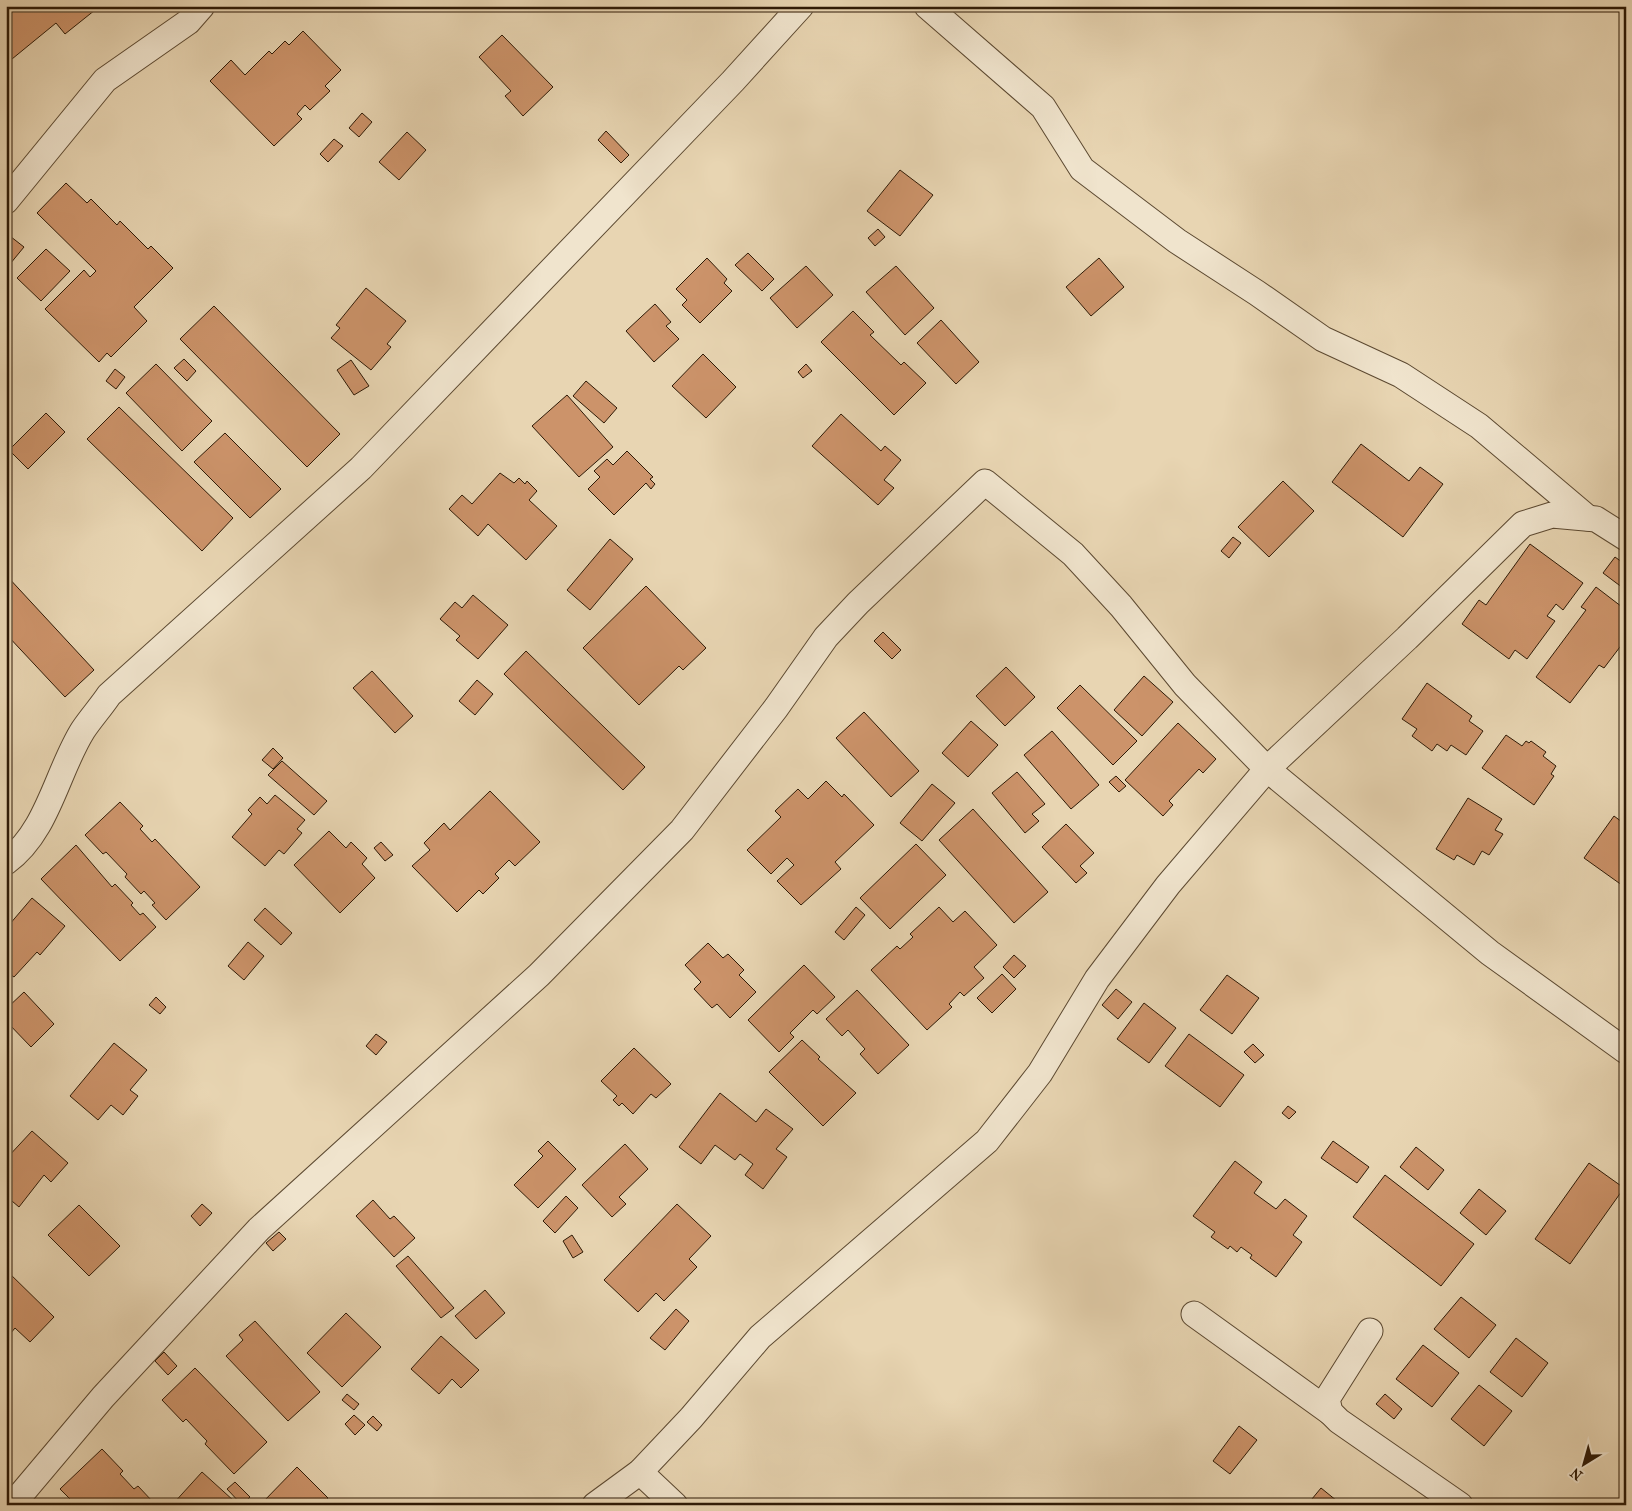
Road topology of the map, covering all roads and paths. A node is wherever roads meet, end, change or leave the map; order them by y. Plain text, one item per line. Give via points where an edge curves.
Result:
1 (202, 6) edge
2 (800, 6) edge
3 (927, 6) edge
4 (6, 202) edge
5 (1588, 518) junction
6 (1626, 538) edge
7 (1267, 769) junction
8 (6, 862) edge
9 (1626, 1051) edge
10 (1194, 1314) dead end
11 (1370, 1331) dead end
12 (1330, 1412) junction
13 (640, 1472) junction
14 (12, 1505) edge
15 (595, 1505) edge
16 (675, 1505) edge
17 (1460, 1505) edge

1 - 4 street via 188,22 106,80
2 - 8 street via 719,95 361,468 109,696 83,730 37,826 13,858
3 - 5 street via 1043,106 1082,169 1177,242 1323,339 1401,375 1479,426
5 - 6 street via 1596,519
5 - 7 street via 1552,515 1523,524 1408,638
7 - 9 street via 1490,952
7 - 13 street via 1168,885 1102,971 1040,1073 987,1141 760,1337
7 - 14 street via 1185,685 1121,606 1073,554 985,482 826,637 682,830 539,975 260,1229 103,1397
10 - 12 street
11 - 12 street via 1327,1399
12 - 17 street via 1339,1422
13 - 15 street
13 - 16 street

